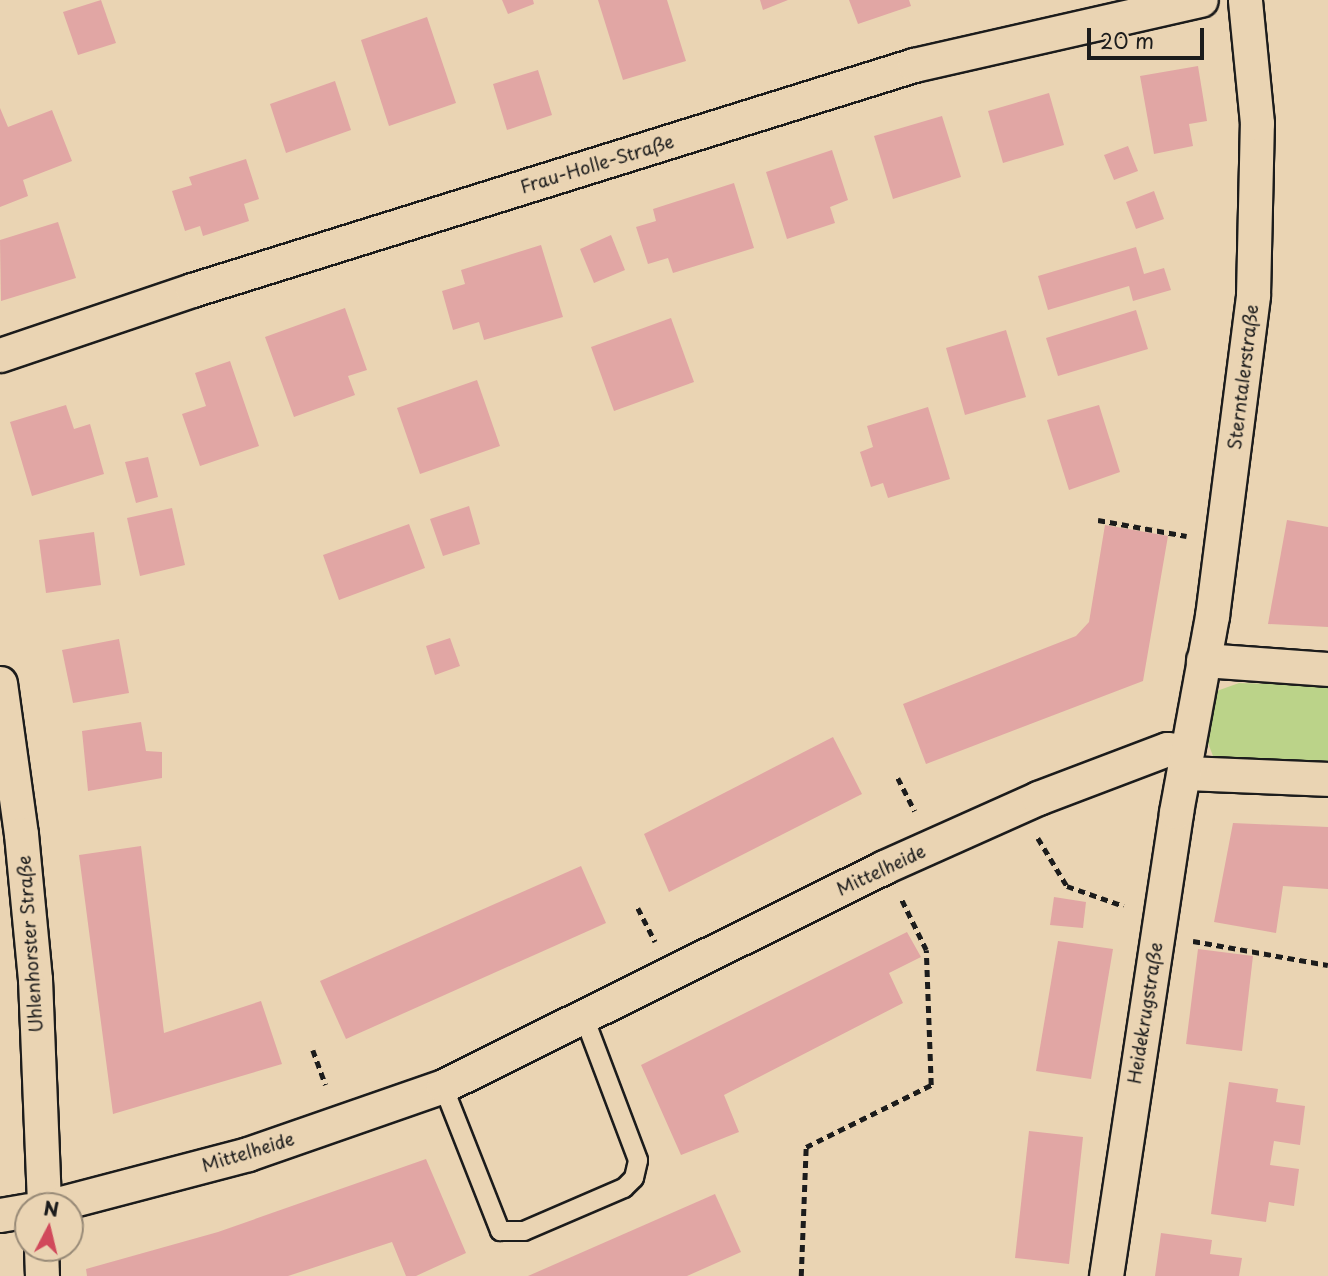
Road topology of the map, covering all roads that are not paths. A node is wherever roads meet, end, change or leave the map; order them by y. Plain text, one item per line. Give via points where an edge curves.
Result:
1 (1201, 0) edge
2 (1245, 0) edge
3 (0, 355) edge
4 (1203, 660) junction
5 (1328, 669) edge
6 (0, 683) edge
7 (1186, 762) junction
8 (1328, 779) edge
9 (584, 1017) junction
10 (443, 1086) junction
11 (43, 1192) edge
12 (84, 1197) edge
13 (1106, 1276) edge

1 - 3 street, Frau-Holle-Straße via 914,65 192,290
2 - 4 street, Sterntalerstraße via 1257,123 1253,295
4 - 5 street
4 - 7 street, Sterntalerstraße
6 - 11 street, Uhlenhorster Straße via 35,979
7 - 8 street, Mittelheide
7 - 9 street, Mittelheide via 1167,749 991,819 884,867
7 - 13 street, Heidekrugstraße
9 - 10 street, Mittelheide
9 - 10 lane via 638,1160 634,1178 624,1188 524,1231 500,1231
10 - 12 street, Mittelheide via 248,1154

